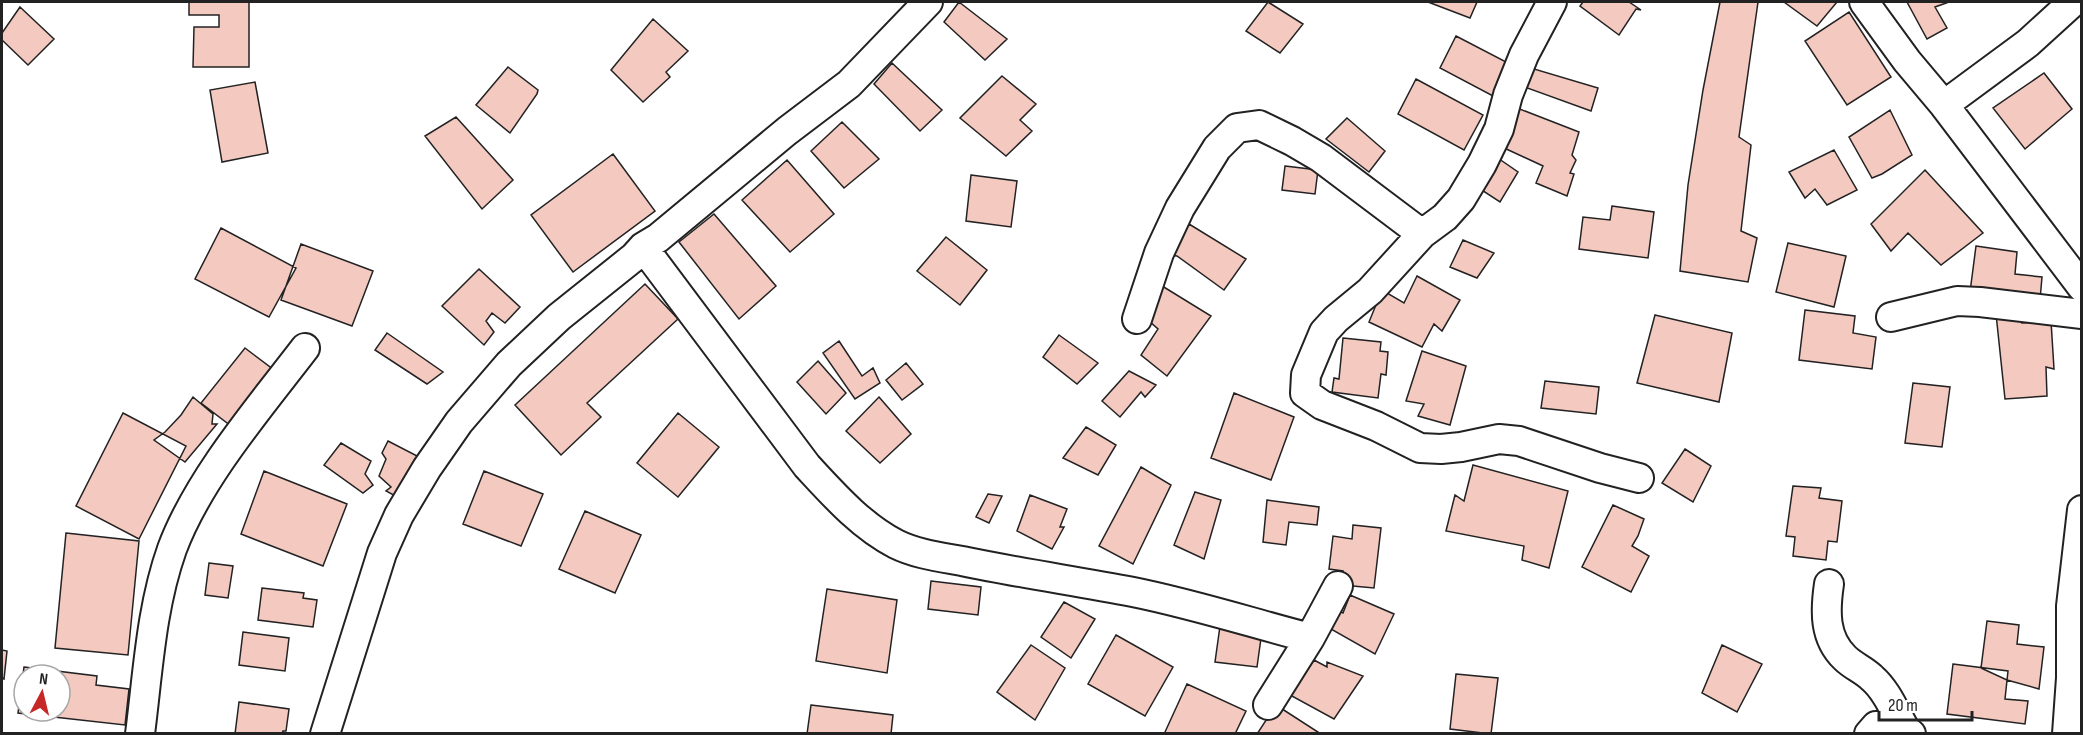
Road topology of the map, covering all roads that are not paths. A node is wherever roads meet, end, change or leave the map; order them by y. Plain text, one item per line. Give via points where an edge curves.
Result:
1 (928, 2) edge
2 (1552, 2) edge
3 (1864, 2) edge
4 (2073, 2) edge
5 (1944, 105) junction
6 (1422, 234) junction
7 (643, 247) junction
8 (2082, 287) edge
9 (2082, 314) edge
10 (1891, 317) dead end
11 (1137, 319) dead end
12 (305, 348) dead end
13 (1639, 478) dead end
14 (2082, 510) edge
15 (1829, 584) dead end
16 (1338, 586) dead end
17 (1310, 638) junction
18 (1268, 705) dead end
19 (1908, 731) edge
20 (140, 734) edge
21 (325, 734) edge
22 (1869, 734) edge
23 (2067, 734) edge

1 - 7 street via 849,84
2 - 6 street via 1520,65 1499,129 1482,164 1461,199
3 - 5 street
4 - 5 street via 2028,43
5 - 8 street
6 - 11 street via 1321,158 1292,141 1259,125 1237,128 1217,148 1180,208 1159,253
6 - 13 street via 1370,291 1324,332 1306,375 1305,393 1322,405 1420,448 1461,447 1499,439 1519,441
7 - 17 street via 807,466 861,519 897,545 1002,570 1135,593
7 - 21 street via 509,364 459,422 427,468 382,553
9 - 10 street via 1957,301
12 - 20 street via 220,461 185,519 159,595
14 - 23 street via 2071,606
15 - 19 street via 1827,628 1836,648 1884,691
16 - 17 street
17 - 18 street
19 - 22 street via 1876,726

